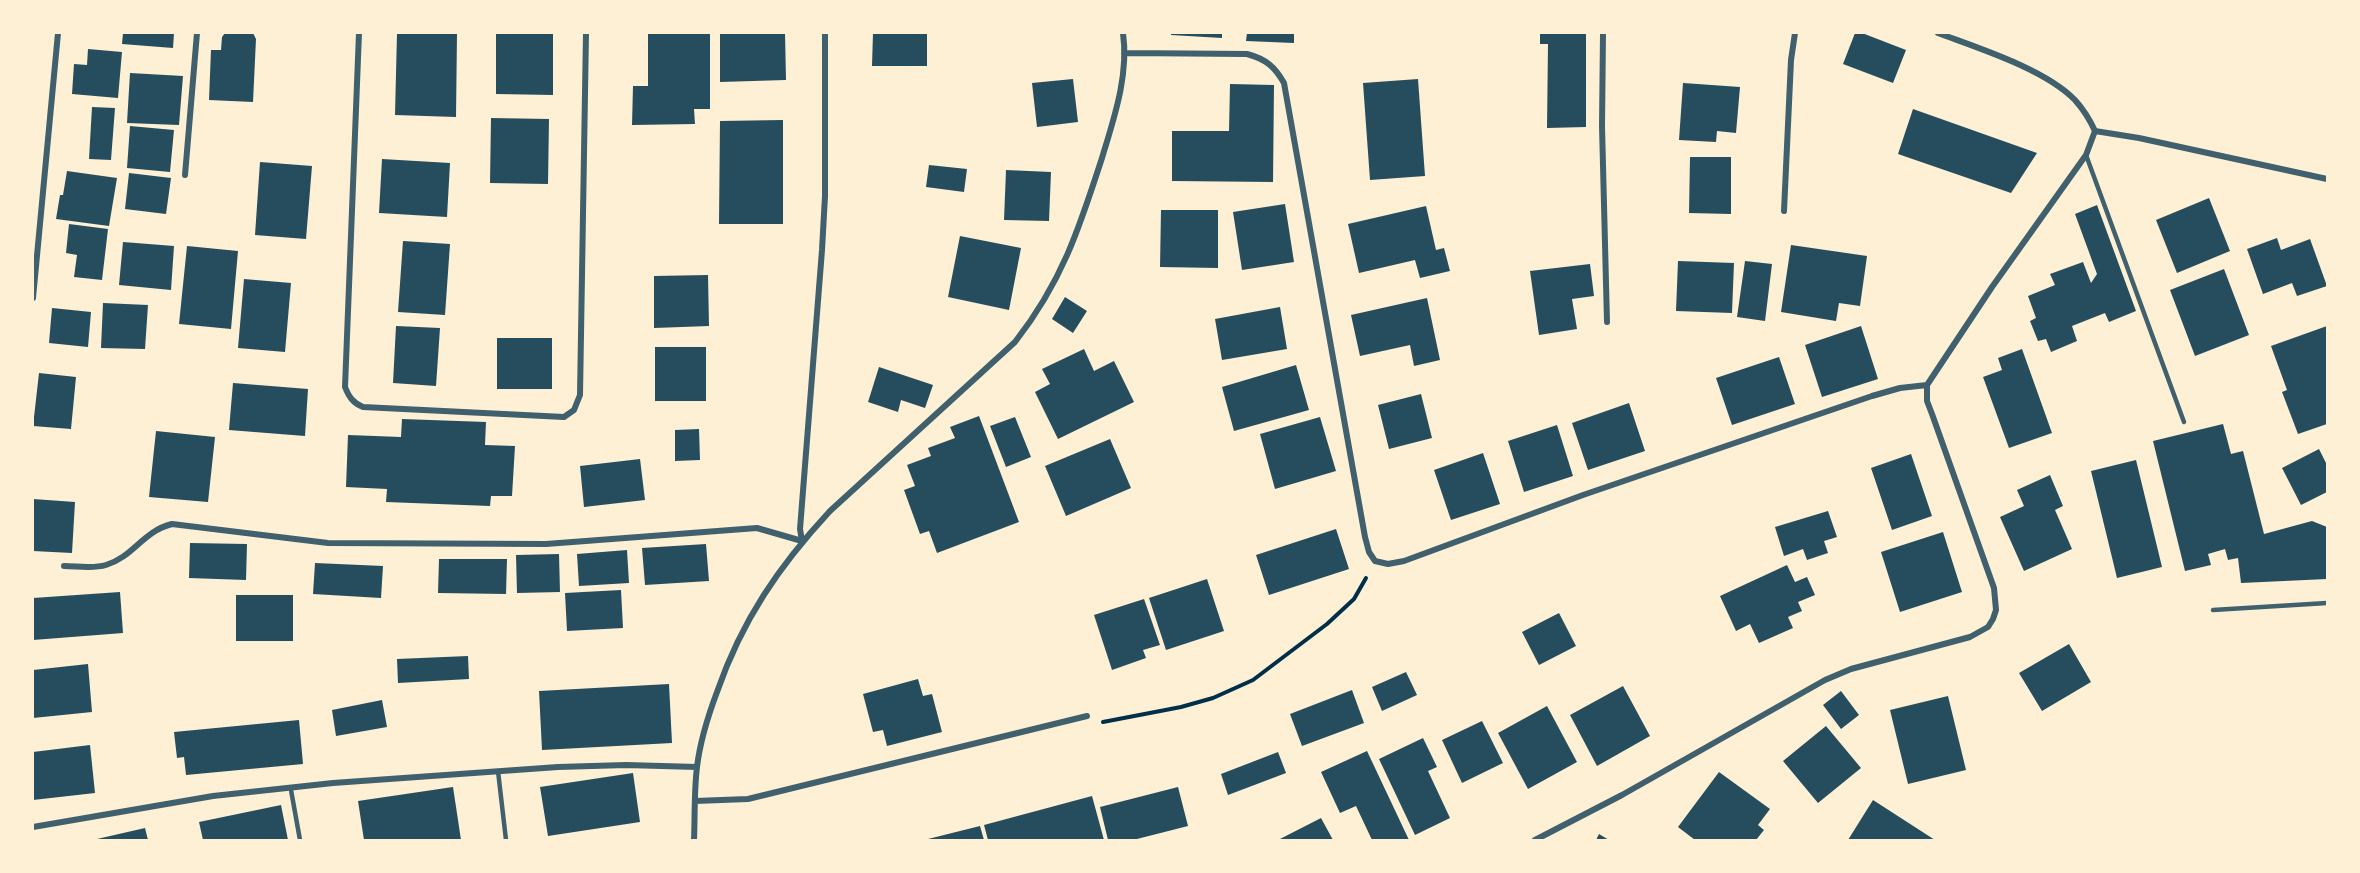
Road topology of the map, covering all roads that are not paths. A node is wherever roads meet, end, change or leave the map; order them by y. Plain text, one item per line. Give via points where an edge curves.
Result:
1 (57, 33) edge
2 (197, 33) edge
3 (359, 33) edge
4 (586, 33) edge
5 (825, 33) edge
6 (1123, 33) edge
7 (1603, 33) edge
8 (1795, 33) edge
9 (1938, 33) edge
10 (1126, 53) junction
11 (2095, 131) junction
12 (2086, 154) junction
13 (185, 175) dead end
14 (2326, 179) edge
15 (2327, 187) edge
16 (1784, 211) dead end
17 (33, 298) edge
18 (1607, 322) dead end
19 (1927, 386) junction
20 (2184, 422) dead end
21 (802, 541) junction
22 (64, 566) dead end
23 (2327, 603) edge
24 (2213, 610) dead end
25 (1087, 716) road end
26 (697, 767) junction
27 (498, 771) junction
28 (291, 790) junction
29 (695, 801) junction
30 (33, 827) edge
31 (300, 840) edge
32 (506, 840) edge
33 (694, 840) edge
34 (1535, 840) edge

1 - 17 street
2 - 13 street
3 - 4 street via 345,387 352,400 363,407 564,417 574,410 580,395
5 - 21 street via 825,196
6 - 10 street
7 - 18 street
8 - 16 street
9 - 11 street via 2034,72 2055,85 2076,101
10 - 19 street via 1247,54 1266,60 1284,83 1365,537 1375,561 1404,561 1861,400 1900,388
10 - 21 street via 1118,102 1078,232 1034,318 998,359
11 - 12 street
11 - 14 street
12 - 19 street
12 - 20 lane
14 - 15 lane
19 - 34 street via 1927,400 1994,588 1996,610 1988,627 1970,637 1860,666 1825,680
21 - 22 street via 757,528 546,544 328,543 172,524 159,527 130,552 107,565
21 - 26 street via 743,627 708,714
23 - 24 lane
25 - 29 street via 748,799
26 - 27 street via 626,765
26 - 29 street
27 - 28 street via 333,783
27 - 32 lane
28 - 30 street via 213,796
28 - 31 lane
29 - 33 street

